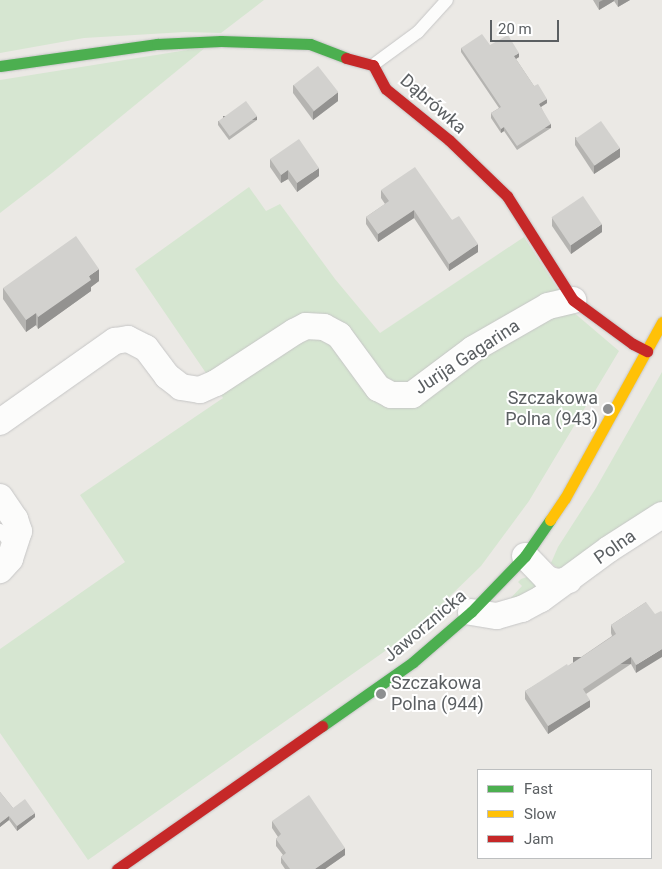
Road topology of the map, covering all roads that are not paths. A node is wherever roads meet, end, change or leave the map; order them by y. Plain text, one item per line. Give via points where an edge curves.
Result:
1 (448, 0) edge
2 (374, 65) junction
3 (0, 66) edge
4 (573, 300) junction
5 (662, 322) edge
6 (647, 351) junction
7 (0, 422) edge
8 (0, 497) edge
9 (662, 515) edge
10 (5, 550) edge
11 (525, 556) junction
12 (569, 580) junction
13 (471, 612) junction
14 (117, 869) edge

1 - 2 lane via 418,32
2 - 3 street via 310,44 221,40 157,44
2 - 4 street, Dąbrówka via 386,89 449,140 507,196
4 - 6 street, Dąbrówka
4 - 7 street, Jurija Gagarina via 548,306 473,349 412,395 391,395 378,388 339,335 324,327 306,326 216,384 200,390 181,387 167,376 146,348 128,339 115,341
5 - 6 street, Jaworznicka
6 - 11 street, Jaworznicka via 582,471
8 - 10 street via 19,531
9 - 12 street, Polna
11 - 12 street via 547,579 557,582
11 - 13 street, Jaworznicka
12 - 13 street, Polna via 522,609 498,616
13 - 14 street, Jaworznicka via 413,662

